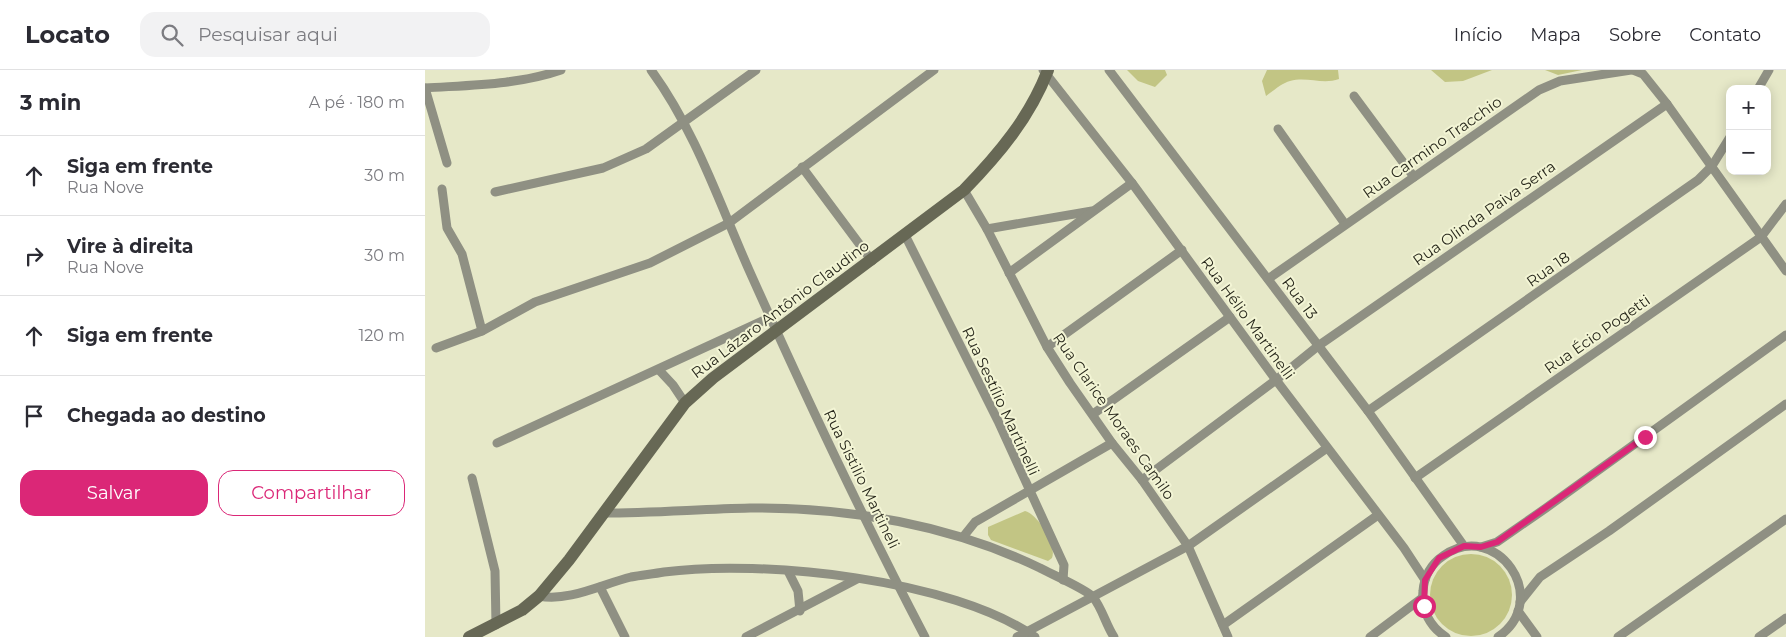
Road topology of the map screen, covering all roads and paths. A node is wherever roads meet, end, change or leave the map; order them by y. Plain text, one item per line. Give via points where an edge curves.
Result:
1 (561, 70) edge
2 (651, 70) edge
3 (756, 70) edge
4 (934, 70) edge
5 (1109, 70) edge
6 (1627, 70) edge
7 (1632, 70) edge
8 (1769, 70) edge
9 (1046, 71) edge
10 (1760, 85) edge
11 (425, 88) edge
12 (1354, 96) dead end
13 (1667, 104) junction
14 (684, 122) junction
15 (1277, 129) dead end
16 (1726, 143) edge
17 (447, 163) dead end
18 (1712, 166) junction
19 (802, 167) junction
20 (1414, 177) junction
21 (1132, 183) junction
22 (442, 189) dead end
23 (964, 190) junction
24 (495, 192) dead end
25 (1786, 204) edge
26 (1095, 211) junction
27 (729, 223) junction
28 (1345, 224) junction
29 (987, 229) junction
30 (905, 235) junction
31 (1761, 237) junction
32 (1182, 250) junction
33 (872, 261) junction
34 (1786, 271) edge
35 (1009, 273) junction
36 (1268, 279) junction
37 (771, 317) junction
38 (1230, 318) junction
39 (482, 331) junction
40 (777, 332) junction
41 (1786, 335) edge
42 (1318, 346) junction
43 (1047, 347) junction
44 (436, 348) dead end
45 (659, 370) junction
46 (1277, 380) junction
47 (685, 403) junction
48 (1786, 404) edge
49 (1367, 411) junction
50 (1093, 414) junction
51 (497, 443) dead end
52 (1112, 443) junction
53 (1327, 448) junction
54 (472, 478) dead end
55 (1415, 478) junction
56 (1142, 480) junction
57 (1029, 492) junction
58 (603, 513) junction
59 (1378, 514) junction
60 (865, 516) junction
61 (1786, 519) edge
62 (963, 537) junction
63 (1188, 546) junction
64 (1464, 546) junction
65 (1481, 547) junction
66 (788, 571) junction
67 (857, 579) junction
68 (1063, 580) junction
69 (1425, 580) junction
70 (898, 586) junction
71 (600, 587) junction
72 (539, 596) junction
73 (1092, 596) junction
74 (1422, 598) junction
75 (1519, 606) junction
76 (799, 610) junction
77 (1786, 618) edge
78 (495, 625) junction
79 (1223, 625) junction
80 (1772, 633) edge
81 (1031, 634) edge
82 (469, 637) edge
83 (625, 637) edge
84 (746, 637) edge
85 (925, 637) edge
86 (1017, 637) edge
87 (1114, 637) edge
88 (1227, 637) edge
89 (1370, 637) edge
90 (1446, 637) edge
91 (1498, 637) edge
92 (1537, 637) edge
93 (1618, 637) edge
94 (1759, 637) edge

1 - 11 street via 543,76 483,84
2 - 14 street, Rua Sistilio Martineli
3 - 14 street
4 - 19 street
5 - 36 street, Rua 13
6 - 7 street, Rua Carmino Tracchio
6 - 20 street, Rua Carmino Tracchio via 1560,81 1539,90
7 - 13 street via 1643,74
8 - 10 street
9 - 21 street, Rua Hélio Martinelli
9 - 23 main road, Rua Lázaro Antônio Claudino via 1037,99 1019,126
11 - 17 street
12 - 20 street
13 - 18 street
13 - 42 street, Rua Olinda Paiva Serra
14 - 24 street via 646,149 603,168
14 - 27 street, Rua Sistilio Martineli
15 - 28 street
16 - 18 street, Rua 18
18 - 31 street
18 - 49 street, Rua 18 via 1653,213
19 - 27 street
19 - 33 street
20 - 28 street, Rua Carmino Tracchio
21 - 26 street
21 - 32 street, Rua Hélio Martinelli
22 - 39 street via 447,228 462,254
23 - 29 street, Rua Clarice Moraes Camilo
23 - 30 main road, Rua Lázaro Antônio Claudino
25 - 31 street, Rua Écio Pogetti
26 - 29 street
26 - 35 street
27 - 37 street, Rua Sistilio Martineli
27 - 39 street via 650,263 535,302
28 - 36 street, Rua Carmino Tracchio
29 - 35 street, Rua Clarice Moraes Camilo
30 - 33 main road, Rua Lázaro Antônio Claudino
30 - 57 street, Rua Sestílio Martinelli via 998,421
31 - 34 street
31 - 55 street, Rua Écio Pogetti
32 - 38 street, Rua Hélio Martinelli
32 - 43 street
33 - 40 main road, Rua Lázaro Antônio Claudino
35 - 43 street, Rua Clarice Moraes Camilo
36 - 42 street, Rua 13
37 - 40 street, Rua Sistilio Martineli
37 - 45 street
38 - 46 street, Rua Hélio Martinelli
38 - 50 street
39 - 44 street
40 - 47 main road, Rua Lázaro Antônio Claudino via 744,353
40 - 60 street, Rua Sistilio Martineli
41 - 65 street via 1497,542
42 - 46 street, Rua Olinda Paiva Serra
42 - 49 street, Rua 13
43 - 50 street, Rua Clarice Moraes Camilo
45 - 47 street
45 - 51 street
46 - 53 street, Rua Hélio Martinelli
46 - 56 street, Rua Olinda Paiva Serra
47 - 58 main road, Rua Lázaro Antônio Claudino
48 - 75 street via 1540,577
49 - 55 street, Rua 13
50 - 52 street, Rua Clarice Moraes Camilo
52 - 56 street, Rua Clarice Moraes Camilo
52 - 57 street
53 - 59 street, Rua Hélio Martinelli
53 - 63 street
54 - 78 street via 495,571
55 - 64 street, Rua 13
56 - 63 street, Rua Clarice Moraes Camilo
57 - 62 street via 975,522
57 - 68 street, Rua Sestílio Martinelli via 1064,565
58 - 60 street via 752,508
58 - 72 main road, Rua Lázaro Antônio Claudino
59 - 69 street, Rua Hélio Martinelli
59 - 79 street
60 - 62 street
60 - 70 street, Rua Sistilio Martineli
61 - 93 street
62 - 68 street via 1008,553
63 - 73 street
63 - 79 street, Rua Clarice Moraes Camilo
64 - 65 street
64 - 69 street via 1439,558
65 - 75 street via 1498,554 1511,567 1519,583
66 - 67 street
66 - 71 street via 696,569 631,577
66 - 76 street via 798,591
67 - 70 street
67 - 76 street
68 - 73 street
69 - 74 street
70 - 81 street via 940,595 987,612
70 - 85 street, Rua Sistilio Martineli
71 - 72 street via 560,597
71 - 83 street
72 - 78 main road, Rua Lázaro Antônio Claudino
73 - 81 street
73 - 87 street
74 - 89 street
74 - 90 street via 1430,622
75 - 91 street via 1510,626
75 - 92 street
76 - 84 street
77 - 80 street
78 - 82 main road, Rua Lázaro Antônio Claudino
79 - 88 street, Rua Clarice Moraes Camilo
80 - 94 street
81 - 86 street

